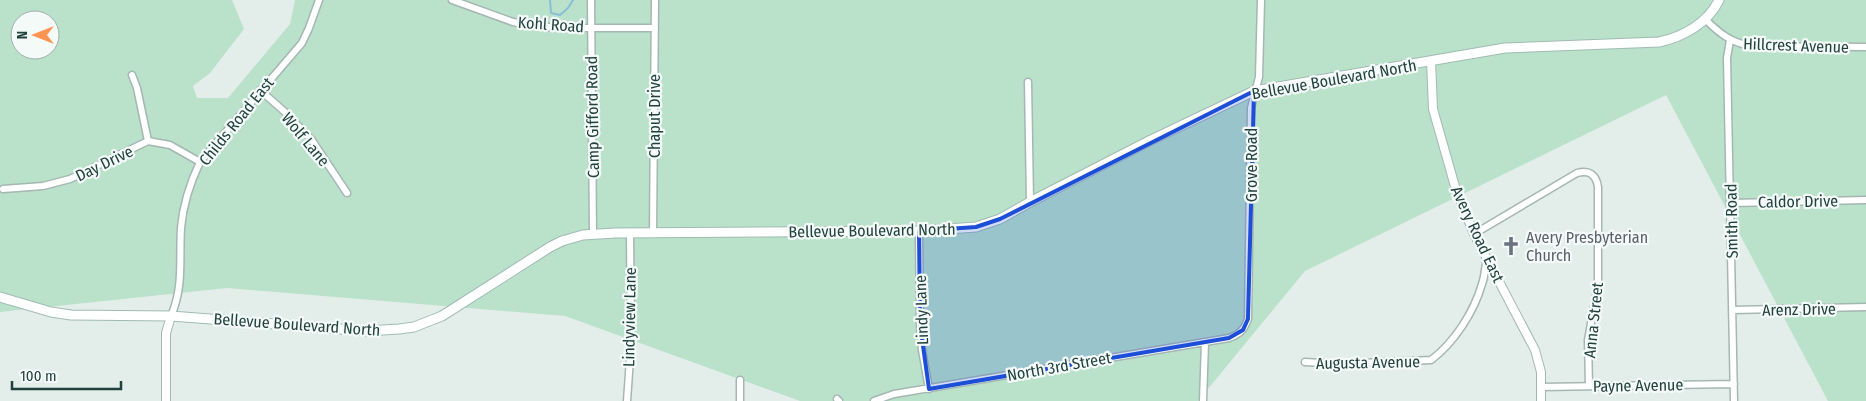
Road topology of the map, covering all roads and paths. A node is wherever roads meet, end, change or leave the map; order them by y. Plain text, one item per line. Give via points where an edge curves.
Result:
1 (319, 0) edge
2 (452, 0) edge
3 (591, 0) edge
4 (655, 0) edge
5 (1261, 0) edge
6 (1719, 0) edge
7 (1705, 19) junction
8 (591, 27) junction
9 (654, 28) junction
10 (1730, 40) junction
11 (1866, 48) edge
12 (1431, 61) junction
13 (132, 75) dead end
14 (1028, 82) dead end
15 (260, 90) junction
16 (1254, 91) junction
17 (148, 141) junction
18 (200, 162) junction
19 (3, 189) dead end
20 (347, 193) dead end
21 (1866, 200) edge
22 (1030, 202) junction
23 (1730, 202) junction
24 (920, 231) junction
25 (630, 233) junction
26 (653, 233) junction
27 (593, 234) junction
28 (1474, 234) junction
29 (1487, 258) junction
30 (0, 297) edge
31 (1866, 307) edge
32 (1732, 310) junction
33 (170, 316) junction
34 (1243, 330) joint
35 (1205, 342) junction
36 (1305, 362) dead end
37 (740, 380) dead end
38 (1734, 384) junction
39 (1589, 386) junction
40 (1541, 387) junction
41 (929, 389) junction
42 (166, 401) edge
43 (627, 401) edge
44 (740, 401) edge
45 (874, 401) edge
46 (1203, 401) edge
47 (1541, 401) edge
48 (1734, 401) edge

1 - 15 street, Childs Road East via 302,42
2 - 8 street, Kohl Road via 528,25
3 - 8 street, Camp Gifford Road
4 - 9 street, Chaput Drive
5 - 16 street, Grove Road via 1259,77
6 - 7 main road, Bellevue Boulevard North
7 - 10 street, Hillcrest Avenue
7 - 12 main road, Bellevue Boulevard North via 1684,34 1659,42 1505,48
8 - 9 street, Kohl Road
8 - 27 street, Camp Gifford Road
9 - 26 street, Chaput Drive
10 - 11 street, Hillcrest Avenue via 1750,46
10 - 23 street, Smith Road via 1727,58
12 - 16 main road, Bellevue Boulevard North
12 - 28 street, Avery Road East via 1432,100 1437,127 1456,190
13 - 17 street via 138,88
14 - 22 street
15 - 18 street, Childs Road East
15 - 20 street, Wolf Lane via 311,139
16 - 22 main road, Bellevue Boulevard North
16 - 34 street, Grove Road via 1251,108 1248,319
17 - 18 street, Day Drive via 170,144
17 - 19 street, Day Drive via 70,180
18 - 33 street, Childs Road East via 186,199 181,230 180,286
21 - 23 street, Caldor Drive
22 - 24 main road, Bellevue Boulevard North via 1000,219 976,227
23 - 32 street, Smith Road
24 - 26 main road, Bellevue Boulevard North
24 - 41 street, Lindy Lane via 920,324
25 - 26 main road, Bellevue Boulevard North
25 - 27 main road, Bellevue Boulevard North
25 - 43 street, Lindyview Lane via 631,345
27 - 33 main road, Bellevue Boulevard North via 550,247 442,316 414,326 366,331
28 - 29 street, Avery Road East
28 - 39 street, Anna Street via 1577,173 1593,174 1598,187 1598,285 1588,340
29 - 36 street, Augusta Avenue via 1482,284 1471,310 1460,329 1431,360 1339,364
29 - 40 street, Avery Road East via 1535,350
30 - 33 main road, Bellevue Boulevard North via 71,315
31 - 32 street, Arenz Drive
32 - 38 street, Smith Road
33 - 42 street, Childs Road East via 166,333
34 - 35 street, North 3rd Street via 1229,338
35 - 41 street, North 3rd Street
35 - 46 street
37 - 44 street
38 - 39 street, Payne Avenue
38 - 48 street, Smith Road
39 - 40 street, Payne Avenue
40 - 47 street, Avery Road East
41 - 45 street, North 3rd Street via 894,394

